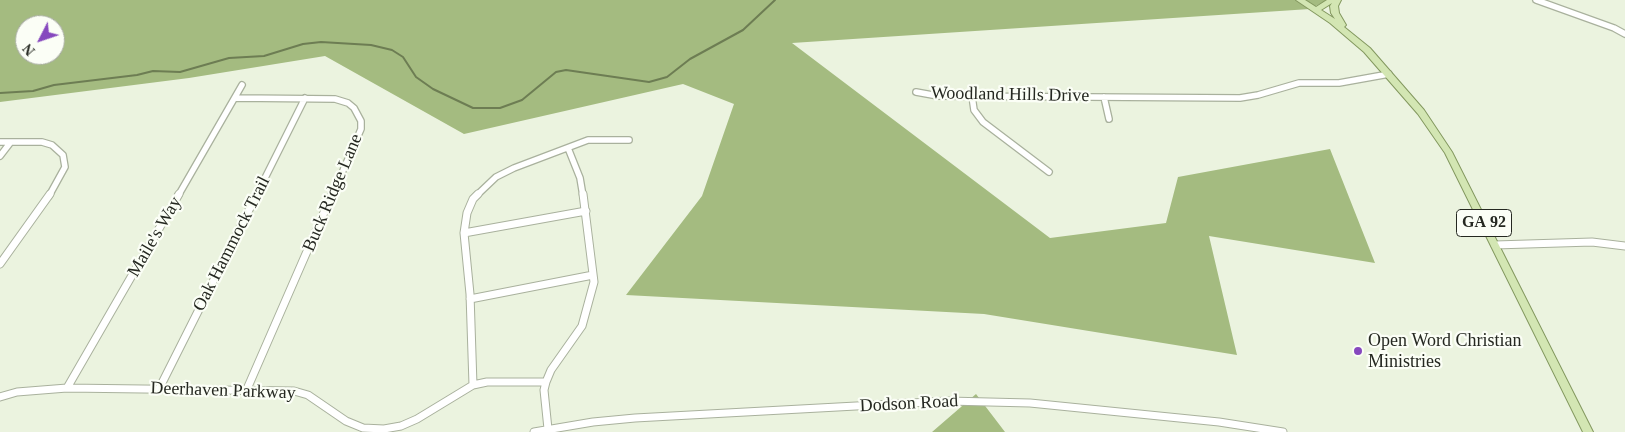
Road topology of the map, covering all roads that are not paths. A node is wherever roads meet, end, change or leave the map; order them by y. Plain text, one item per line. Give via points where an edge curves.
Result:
1 (1300, 0) edge
2 (1332, 0) edge
3 (1337, 0) edge
4 (1536, 0) edge
5 (1316, 10) junction
6 (1350, 34) junction
7 (1625, 34) edge
8 (1389, 74) junction
9 (242, 85) dead end
10 (916, 92) dead end
11 (972, 96) junction
12 (1104, 97) junction
13 (236, 98) junction
14 (305, 98) junction
15 (1109, 119) dead end
16 (629, 140) dead end
17 (0, 142) edge
18 (10, 143) junction
19 (568, 148) junction
20 (0, 156) edge
21 (1049, 172) dead end
22 (586, 211) junction
23 (464, 233) junction
24 (1495, 245) junction
25 (1625, 246) edge
26 (0, 264) edge
27 (593, 275) junction
28 (470, 299) junction
29 (546, 382) junction
30 (473, 385) junction
31 (67, 388) junction
32 (247, 389) junction
33 (159, 390) junction
34 (0, 397) edge
35 (548, 429) junction
36 (534, 432) edge
37 (1283, 432) edge
38 (1588, 432) edge

1 - 5 main road, GA 92
2 - 5 main road
3 - 6 main road via 1335,13
4 - 7 street
5 - 6 main road, GA 92
6 - 8 main road, GA 92
8 - 12 street, Woodland Hills Drive via 1340,83 1298,83 1240,98
8 - 24 main road, GA 92 via 1421,112 1448,152
9 - 13 street, Maile's Way
10 - 11 street, Woodland Hills Drive
11 - 12 street, Woodland Hills Drive
11 - 21 street via 974,110 983,122
12 - 15 street, Woodland Hills Drive
13 - 14 street, Buck Ridge Lane
13 - 31 street, Maile's Way
14 - 32 street, Buck Ridge Lane via 336,99 348,104 362,121 361,129
14 - 33 street, Oak Hammock Trail
16 - 19 street via 588,140
17 - 18 street
18 - 20 street
18 - 26 street via 42,142 52,145 63,155 65,167 57,184
19 - 22 street via 580,178
19 - 23 street via 514,168 484,186 467,213
22 - 23 street
22 - 27 street
23 - 28 street
24 - 25 street via 1592,242
24 - 38 main road, GA 92
27 - 28 street
27 - 29 street via 582,326
28 - 30 street
29 - 30 street, Deerhaven Parkway
29 - 35 street
30 - 32 street, Deerhaven Parkway via 417,419 384,429 363,428 346,421 308,395 294,391
31 - 33 street, Deerhaven Parkway
31 - 34 street, Deerhaven Parkway via 17,392
32 - 33 street, Deerhaven Parkway
35 - 36 street, Dodson Road
35 - 37 street, Dodson Road via 635,418 989,401 1219,422

